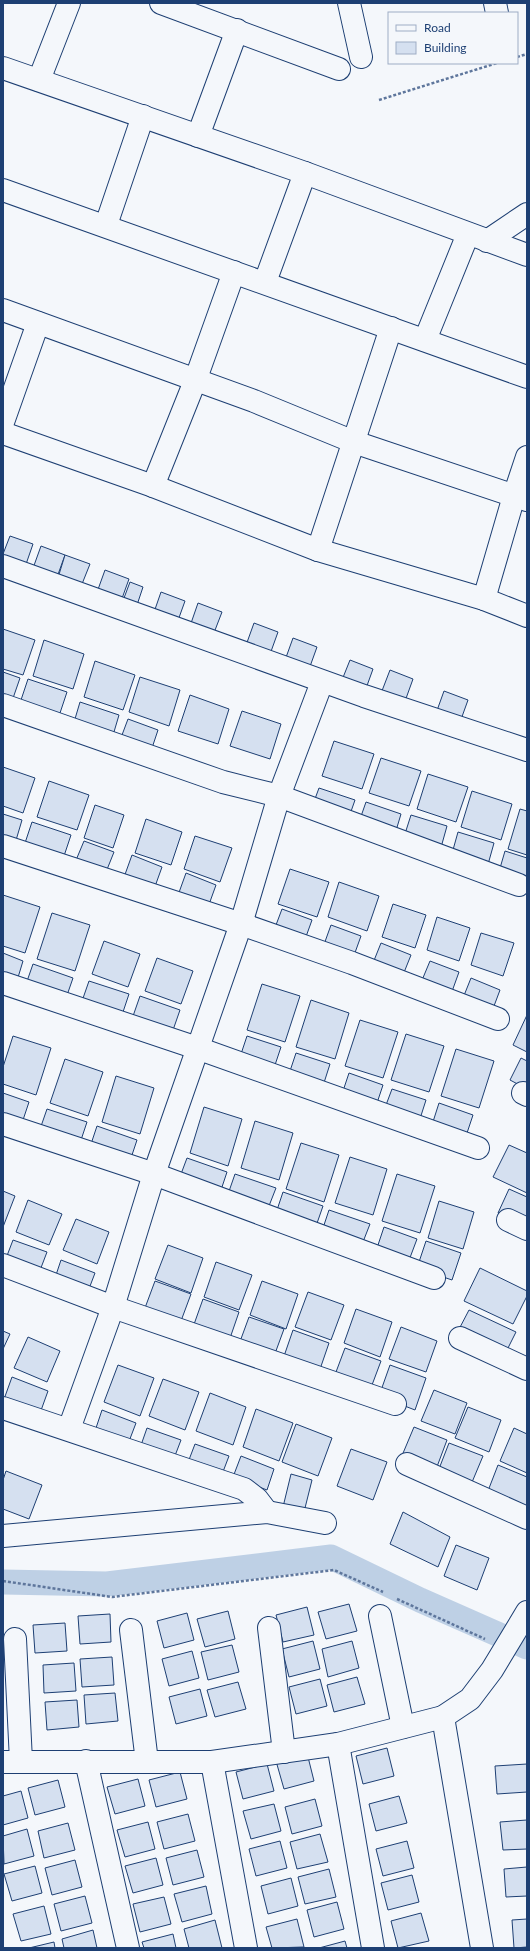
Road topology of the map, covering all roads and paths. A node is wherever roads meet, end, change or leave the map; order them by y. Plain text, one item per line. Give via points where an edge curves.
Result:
1 (69, 3) edge
2 (162, 3) edge
3 (349, 3) edge
4 (237, 30) junction
5 (361, 57) dead end
6 (494, 64) edge
7 (3, 68) edge
8 (339, 69) dead end
9 (39, 80) junction
10 (379, 100) dead end
11 (143, 116) junction
12 (198, 136) junction
13 (305, 173) junction
14 (3, 190) edge
15 (527, 214) edge
16 (106, 225) junction
17 (477, 237) junction
18 (527, 255) edge
19 (234, 272) junction
20 (265, 282) junction
21 (3, 310) edge
22 (38, 323) junction
23 (391, 328) junction
24 (425, 340) junction
25 (527, 377) edge
26 (195, 381) junction
27 (3, 422) edge
28 (3, 433) edge
29 (354, 442) junction
30 (527, 457) edge
31 (153, 486) junction
32 (520, 498) edge
33 (318, 550) junction
34 (3, 566) edge
35 (484, 599) junction
36 (527, 616) edge
37 (322, 682) junction
38 (3, 705) edge
39 (527, 750) edge
40 (279, 796) junction
41 (3, 846) edge
42 (519, 885) dead end
43 (241, 924) junction
44 (3, 983) edge
45 (498, 1019) dead end
46 (197, 1048) junction
47 (3, 1124) edge
48 (478, 1148) dead end
49 (154, 1174) junction
50 (3, 1265) edge
51 (434, 1278) dead end
52 (112, 1307) junction
53 (460, 1338) dead end
54 (527, 1369) edge
55 (395, 1404) dead end
56 (3, 1408) edge
57 (69, 1429) junction
58 (408, 1464) dead end
59 (267, 1512) junction
60 (527, 1518) edge
61 (325, 1523) dead end
62 (3, 1536) edge
63 (3, 1581) edge
64 (384, 1593) dead end
65 (391, 1596) dead end
66 (527, 1613) edge
67 (380, 1616) dead end
68 (269, 1628) dead end
69 (131, 1630) dead end
70 (15, 1639) dead end
71 (491, 1642) dead end
72 (443, 1717) junction
73 (403, 1727) junction
74 (338, 1744) junction
75 (284, 1752) junction
76 (12, 1761) edge
77 (86, 1761) junction
78 (147, 1762) junction
79 (212, 1762) junction
80 (128, 1948) edge
81 (246, 1948) edge
82 (373, 1948) edge
83 (482, 1948) edge

1 - 9 street
2 - 4 street
3 - 5 street
4 - 8 street
4 - 12 street
6 - 10 path
7 - 9 street
9 - 11 street
11 - 12 street
11 - 16 street
12 - 13 street
13 - 17 street
13 - 20 street
14 - 16 street
15 - 17 street
16 - 19 street
17 - 18 street
17 - 24 street
19 - 20 street
19 - 26 street
20 - 23 street
21 - 22 street
22 - 26 street
22 - 27 street
23 - 24 street
23 - 29 street
24 - 25 street
26 - 29 street via 254,401
26 - 31 street
28 - 31 street
29 - 32 street
29 - 33 street
30 - 32 street
31 - 33 street
32 - 35 street
33 - 35 street
34 - 37 street
35 - 36 street
37 - 39 street
37 - 40 street
38 - 40 street via 223,782
40 - 42 street
40 - 43 street
41 - 43 street
43 - 45 street
43 - 46 street
44 - 46 street
46 - 48 street
46 - 49 street
47 - 49 street
49 - 51 street
49 - 52 street
50 - 52 street
52 - 55 street
52 - 57 street
53 - 54 street
56 - 57 street
57 - 59 street via 244,1489 257,1499
58 - 60 street
59 - 61 street
59 - 62 street
63 - 64 path via 112,1597 334,1570
65 - 71 path
66 - 72 street via 492,1670 470,1699
67 - 73 street
68 - 75 street
69 - 78 street
70 - 76 street
72 - 73 street
72 - 83 street
73 - 74 street
74 - 75 street
74 - 82 street
75 - 79 street
76 - 77 street
77 - 78 street
77 - 80 street
78 - 79 street
79 - 81 street

